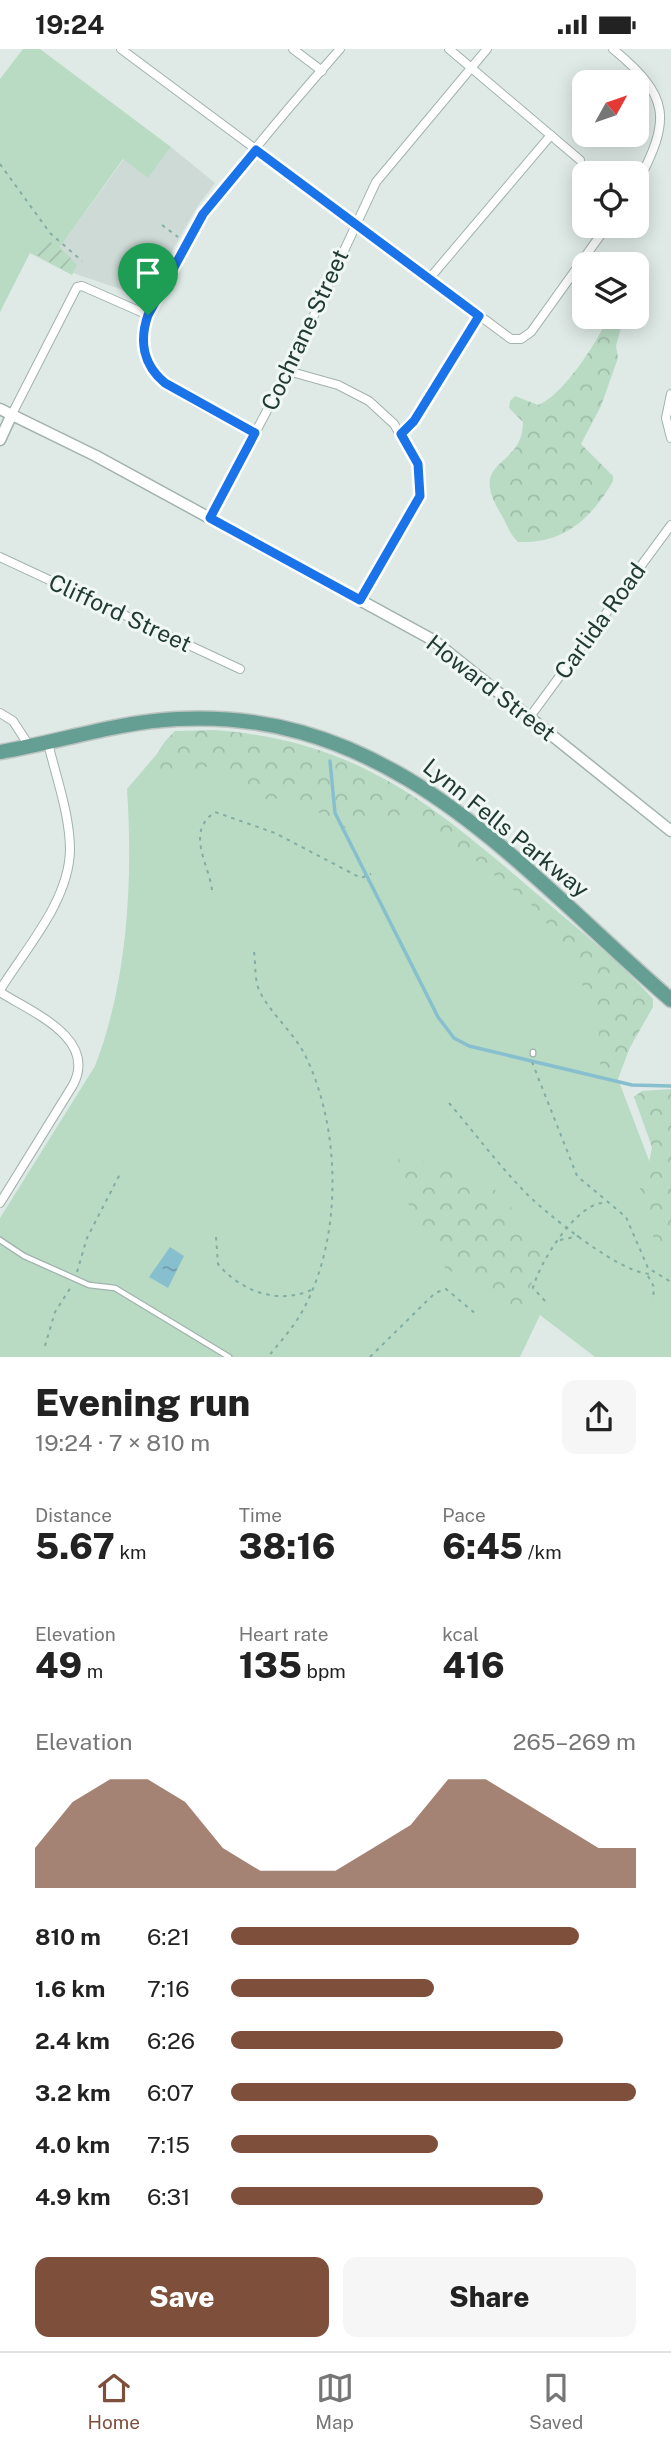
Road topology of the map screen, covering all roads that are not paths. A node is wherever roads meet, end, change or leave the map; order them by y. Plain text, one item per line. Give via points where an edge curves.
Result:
1 (121, 49) edge
2 (293, 49) edge
3 (340, 49) edge
4 (449, 49) edge
5 (487, 49) edge
6 (613, 49) edge
7 (471, 68) junction
8 (322, 71) junction
9 (551, 135) junction
10 (256, 150) junction
11 (580, 160) dead end
12 (649, 165) edge
13 (355, 224) junction
14 (598, 238) edge
15 (429, 279) junction
16 (148, 315) junction
17 (479, 316) junction
18 (288, 371) junction
19 (671, 394) edge
20 (0, 409) edge
21 (12, 414) junction
22 (255, 433) junction
23 (401, 434) junction
24 (671, 438) edge
25 (0, 440) edge
26 (210, 518) junction
27 (671, 525) edge
28 (0, 557) edge
29 (360, 600) junction
30 (240, 669) dead end
31 (0, 713) edge
32 (529, 718) junction
33 (48, 743) junction
34 (30, 747) junction
35 (0, 752) edge
36 (671, 831) edge
37 (0, 991) edge
38 (671, 1000) edge
39 (0, 1203) edge
40 (0, 1240) edge
41 (229, 1357) edge

1 - 10 street
2 - 8 street
3 - 8 street
4 - 7 street
5 - 7 street, Cochrane Street
6 - 12 street via 653,85 665,114 661,146
7 - 9 street
7 - 13 street, Cochrane Street via 378,179
8 - 10 street
9 - 11 street
9 - 15 street
10 - 13 street
10 - 16 street via 209,207
13 - 15 street
13 - 18 street, Cochrane Street
14 - 17 street via 531,332 521,339 508,338
15 - 17 street
16 - 21 street via 77,287
16 - 22 street via 143,347 157,375
17 - 23 street via 414,421
18 - 22 street, Cochrane Street
18 - 23 street via 359,395
19 - 24 street via 666,418
20 - 21 street, Howard Street
21 - 25 street
21 - 26 street, Howard Street
22 - 26 street, Cochrane Street
23 - 29 street via 418,464 420,496
26 - 29 street, Howard Street
27 - 32 street, Carlida Road
28 - 30 street, Clifford Street
29 - 32 street, Howard Street via 445,647
31 - 34 street via 13,721
32 - 36 street, Howard Street
33 - 34 main road, Lynn Fells Parkway
33 - 37 street via 69,832 68,867 57,899
33 - 38 main road, Lynn Fells Parkway via 137,723 208,719 274,725 349,747 396,771 457,813
34 - 35 main road, Lynn Fells Parkway
37 - 39 street via 65,1035 75,1046 79,1066 74,1085
40 - 41 lane via 24,1257 89,1285 116,1288

